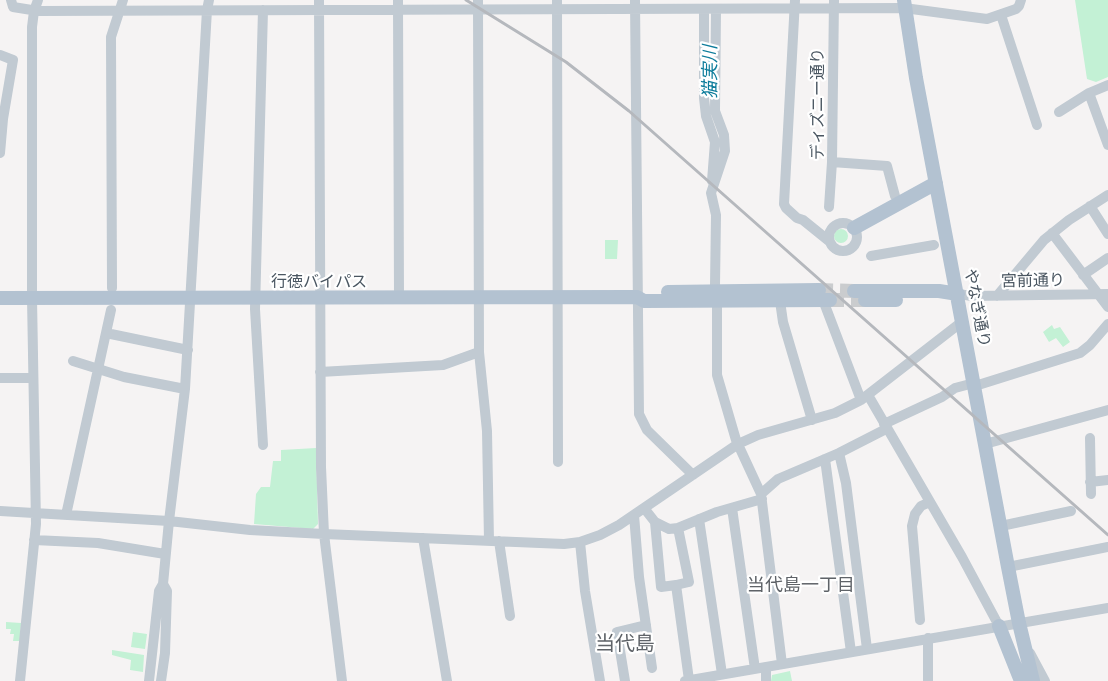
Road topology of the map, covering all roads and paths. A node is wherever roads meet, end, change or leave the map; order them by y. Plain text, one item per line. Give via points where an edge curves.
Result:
1 (11, 0) edge
2 (123, 0) edge
3 (1021, 0) edge
4 (556, 4) edge
5 (635, 4) edge
6 (795, 4) edge
7 (833, 4) edge
8 (904, 4) edge
9 (36, 5) edge
10 (208, 5) edge
11 (319, 5) edge
12 (398, 5) edge
13 (478, 5) edge
14 (713, 9) junction
15 (263, 10) junction
16 (119, 11) junction
17 (1001, 15) junction
18 (0, 55) edge
19 (1108, 85) edge
20 (1089, 93) junction
21 (1059, 112) dead end
22 (1037, 125) dead end
23 (1108, 145) edge
24 (0, 153) edge
25 (832, 162) junction
26 (936, 183) junction
27 (1108, 195) edge
28 (895, 196) dead end
29 (1090, 206) junction
30 (830, 207) dead end
31 (854, 228) junction
32 (1052, 233) junction
33 (1108, 234) edge
34 (829, 241) junction
35 (934, 245) dead end
36 (871, 256) dead end
37 (1108, 258) edge
38 (1083, 275) junction
39 (716, 286) dead end
40 (112, 288) dead end
41 (854, 291) tunnel mouth
42 (958, 294) junction
43 (1103, 295) edge
44 (997, 296) junction
45 (478, 297) junction
46 (558, 297) junction
47 (637, 297) junction
48 (824, 297) junction
49 (0, 298) edge
50 (32, 298) junction
51 (190, 298) junction
52 (255, 298) junction
53 (320, 298) junction
54 (399, 298) junction
55 (865, 300) tunnel mouth
56 (780, 301) junction
57 (1108, 307) edge
58 (717, 308) dead end
59 (111, 310) dead end
60 (963, 321) junction
61 (1108, 324) edge
62 (106, 333) junction
63 (188, 350) junction
64 (479, 352) junction
65 (73, 361) dead end
66 (99, 369) junction
67 (320, 372) junction
68 (0, 378) edge
69 (33, 378) junction
70 (974, 384) junction
71 (185, 389) junction
72 (864, 398) junction
73 (1108, 410) edge
74 (812, 420) junction
75 (885, 426) junction
76 (1090, 438) dead end
77 (738, 444) junction
78 (985, 444) junction
79 (263, 445) dead end
80 (839, 453) junction
81 (825, 459) junction
82 (558, 462) dead end
83 (693, 475) junction
84 (1108, 480) edge
85 (761, 496) junction
86 (930, 502) junction
87 (644, 508) junction
88 (732, 508) junction
89 (0, 511) edge
90 (1071, 511) dead end
91 (35, 513) junction
92 (66, 515) junction
93 (634, 515) junction
94 (699, 519) junction
95 (168, 521) junction
96 (655, 522) junction
97 (1000, 526) junction
98 (678, 528) junction
99 (324, 534) junction
100 (423, 538) junction
101 (34, 540) junction
102 (494, 541) junction
103 (580, 542) junction
104 (1108, 547) edge
105 (165, 554) junction
106 (1008, 567) junction
107 (163, 584) junction
108 (676, 585) junction
109 (1108, 608) edge
110 (510, 616) dead end
111 (920, 620) dead end
112 (1019, 623) junction
113 (646, 625) junction
114 (999, 626) junction
115 (928, 638) junction
116 (1022, 642) junction
117 (867, 649) junction
118 (851, 652) junction
119 (782, 664) junction
120 (652, 668) dead end
121 (761, 668) junction
122 (723, 674) junction
123 (1019, 678) edge
124 (20, 681) edge
125 (149, 681) edge
126 (162, 681) edge
127 (342, 681) edge
128 (447, 681) edge
129 (600, 681) edge
130 (625, 681) edge
131 (687, 681) edge
132 (766, 681) edge
133 (928, 681) edge
134 (1033, 681) edge
135 (1045, 681) edge

1 - 9 street via 13,7
2 - 16 street
3 - 17 street via 1016,9
4 - 5 street
4 - 13 street
4 - 46 street
5 - 14 street
5 - 47 street
6 - 7 street
6 - 14 street
6 - 34 street via 784,204
7 - 8 street
7 - 25 street, ディズニー通り
8 - 17 street via 987,19
8 - 26 main road, やなぎ通り
9 - 16 street
9 - 50 street via 32,27
10 - 15 street
10 - 16 street
10 - 51 street
11 - 12 street
11 - 15 street
11 - 53 street
12 - 13 street
12 - 54 street
13 - 45 street
14 - 39 street via 704,98 715,141 711,193 716,215
15 - 52 street
16 - 40 street via 111,38
17 - 22 street
18 - 24 street via 14,60
19 - 20 street
20 - 21 street
20 - 23 street
25 - 28 street via 887,166
25 - 30 street, ディズニー通り
26 - 31 main road
26 - 42 main road, やなぎ通り
27 - 29 street
29 - 32 street
29 - 33 street
31 - 34 street via 846,223 834,226
31 - 34 street via 855,242 847,251 840,251
32 - 38 street
32 - 44 street
35 - 36 street
37 - 38 street
38 - 43 street
41 - 42 main road
42 - 44 street, 宮前通り
42 - 55 main road via 940,300
42 - 60 main road, やなぎ通り
43 - 44 street, 宮前通り
43 - 57 street
45 - 46 main road, 行徳バイパス
45 - 54 main road, 行徳バイパス
45 - 64 street
46 - 47 main road, 行徳バイパス
46 - 82 street
47 - 48 main road, 行徳バイパス via 644,292
47 - 56 main road, 行徳バイパス via 644,301
47 - 83 street via 639,414 647,430
48 - 56 main road, 行徳バイパス
48 - 72 street
49 - 50 main road, 行徳バイパス
50 - 51 main road, 行徳バイパス
50 - 69 street
51 - 52 main road, 行徳バイパス
51 - 63 street
52 - 53 main road, 行徳バイパス
52 - 79 street
53 - 54 main road, 行徳バイパス
53 - 67 street
56 - 74 street
58 - 77 street via 717,375
59 - 62 street
60 - 70 main road, やなぎ通り
60 - 72 street
61 - 70 street via 1080,353
62 - 63 street
62 - 66 street
63 - 71 street
64 - 67 street via 442,364
64 - 102 street
65 - 66 street
66 - 71 street
66 - 92 street
67 - 99 street
68 - 69 street
69 - 91 street
70 - 75 street via 955,388
70 - 78 main road, やなぎ通り
71 - 95 street
72 - 74 street
72 - 75 street
73 - 78 street
74 - 77 street
75 - 80 street
75 - 86 street
76 - 84 street via 1091,488
77 - 83 street
77 - 85 street
78 - 97 main road, やなぎ通り
80 - 81 street
80 - 117 street
81 - 85 street via 778,479
81 - 118 street
83 - 87 street
85 - 88 street
85 - 119 street
86 - 111 street via 915,514 912,526
86 - 114 street
87 - 93 street
87 - 96 street
88 - 94 street
88 - 121 street
89 - 91 street
90 - 97 street
91 - 92 street
91 - 101 street
92 - 95 street
93 - 103 street via 600,536
93 - 113 street
94 - 98 street
94 - 122 street
95 - 99 street
95 - 105 street
96 - 98 street via 669,529
96 - 108 street via 661,587
97 - 106 main road, やなぎ通り
98 - 108 street via 689,582
99 - 100 street
99 - 127 street
100 - 102 street
100 - 128 street
101 - 105 street via 98,543
101 - 124 street
102 - 103 street
102 - 110 street
103 - 129 street
104 - 106 street
105 - 107 street
106 - 112 main road, やなぎ通り
107 - 125 street
107 - 126 street via 167,591
108 - 131 street
109 - 112 street
112 - 114 street
112 - 116 main road, やなぎ通り
113 - 120 street
113 - 130 street via 617,632
114 - 115 street
114 - 123 main road
115 - 117 street
115 - 133 street
116 - 123 main road
116 - 134 main road
116 - 135 street
117 - 118 street
118 - 119 street
119 - 121 street
121 - 122 street
121 - 132 street
122 - 131 street

